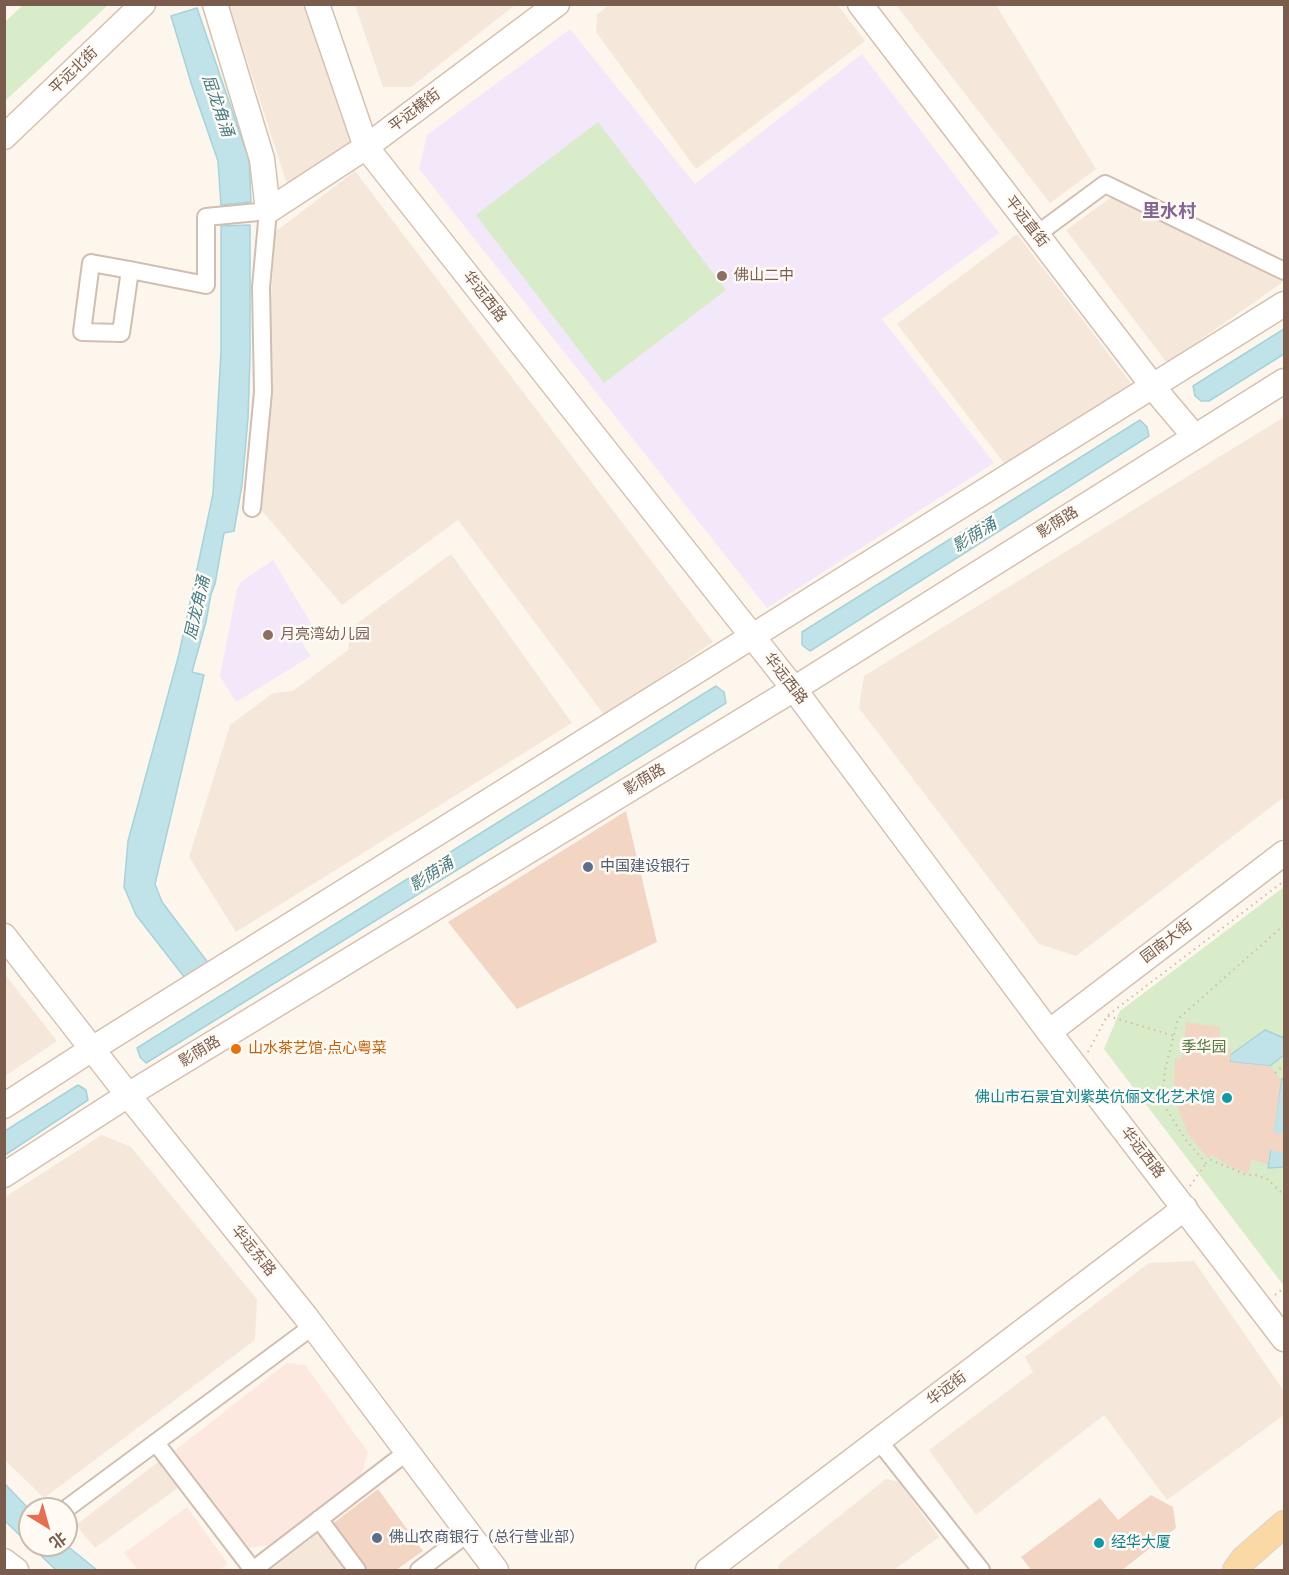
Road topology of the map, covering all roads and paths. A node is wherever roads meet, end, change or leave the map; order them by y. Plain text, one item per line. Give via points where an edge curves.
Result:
1 (143, 4) edge
2 (214, 4) edge
3 (317, 4) edge
4 (557, 4) edge
5 (860, 4) edge
6 (4, 137) edge
7 (366, 147) junction
8 (268, 212) junction
9 (1036, 235) junction
10 (130, 270) junction
11 (1284, 272) edge
12 (1284, 304) edge
13 (1284, 381) edge
14 (1158, 392) junction
15 (1191, 433) junction
16 (252, 508) dead end
17 (752, 637) junction
18 (794, 689) junction
19 (1284, 853) edge
20 (1284, 881) edge
21 (1284, 925) edge
22 (4, 936) edge
23 (1107, 1016) junction
24 (1049, 1032) junction
25 (1174, 1036) junction
26 (92, 1049) junction
27 (1088, 1051) dead end
28 (1284, 1065) edge
29 (1275, 1072) dead end
30 (1163, 1090) junction
31 (1118, 1091) dead end
32 (128, 1095) junction
33 (4, 1106) edge
34 (1206, 1163) junction
35 (4, 1175) edge
36 (1284, 1195) edge
37 (1185, 1201) junction
38 (313, 1326) junction
39 (1284, 1339) edge
40 (879, 1441) junction
41 (156, 1443) junction
42 (407, 1452) junction
43 (78, 1500) edge
44 (319, 1519) junction
45 (1284, 1524) edge
46 (468, 1533) junction
47 (1284, 1543) edge
48 (4, 1561) edge
49 (16, 1570) edge
50 (357, 1570) edge
51 (419, 1570) edge
52 (496, 1570) edge
53 (708, 1570) edge
54 (981, 1570) edge
55 (1236, 1570) edge
56 (1248, 1570) edge

1 - 6 street, 平远北街
2 - 8 street via 262,159
3 - 7 street, 华远西路
4 - 7 street, 平远横街
5 - 9 street, 平远直街
7 - 8 street, 平远横街
7 - 17 street, 华远西路
8 - 10 street via 206,216 206,285
8 - 16 street via 261,287 263,392
9 - 11 street via 1105,184
9 - 14 street, 平远直街
10 - 10 street via 121,333 81,332 91,263
12 - 14 street
13 - 15 street, 影荫路
14 - 15 street, 平远直街
14 - 17 street
15 - 18 street, 影荫路
17 - 18 street, 华远西路
17 - 26 street
18 - 24 street, 华远西路
18 - 32 street, 影荫路
19 - 24 street, 园南大街
20 - 23 path
21 - 25 path via 1178,1019
22 - 26 street, 华远东路
23 - 25 path
23 - 27 path
24 - 37 street, 华远西路
25 - 30 path
26 - 32 street, 华远东路
26 - 33 street
28 - 29 path
30 - 31 path
30 - 34 path via 1167,1110
32 - 35 street, 影荫路
32 - 38 street, 华远东路
34 - 36 path via 1211,1160 1267,1179
34 - 37 path
37 - 39 street, 华远西路
37 - 40 street, 华远街
38 - 41 street
38 - 42 street, 华远东路
40 - 53 street, 华远街
40 - 54 street
41 - 43 street
41 - 44 street via 253,1570
42 - 44 street
42 - 46 street, 华远东路
44 - 50 street
45 - 55 main road
46 - 51 street
46 - 52 street, 华远东路
47 - 56 main road
48 - 49 street

